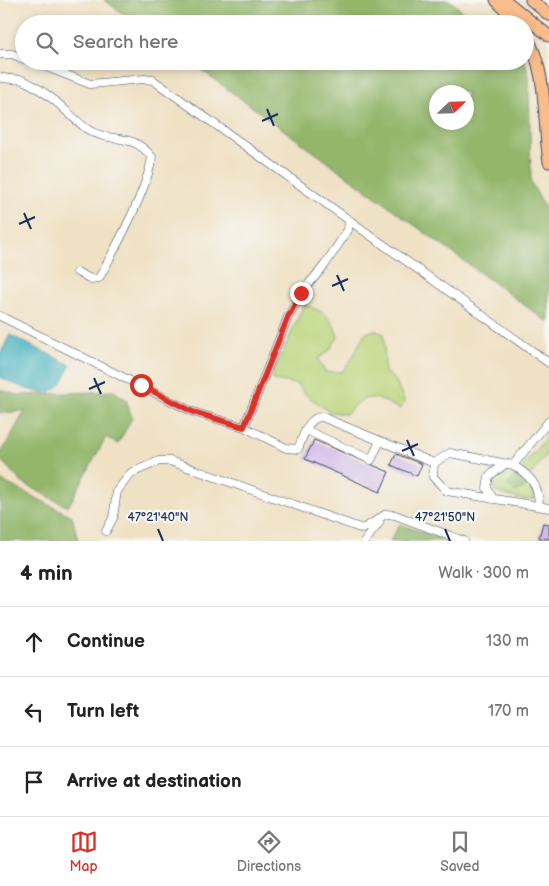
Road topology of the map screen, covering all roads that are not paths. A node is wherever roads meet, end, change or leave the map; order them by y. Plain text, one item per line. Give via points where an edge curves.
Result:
1 (496, 0) edge
2 (505, 0) edge
3 (531, 0) edge
4 (510, 15) edge
5 (523, 15) edge
6 (549, 15) edge
7 (534, 24) edge
8 (549, 36) edge
9 (534, 49) edge
10 (0, 54) edge
11 (15, 55) edge
12 (54, 70) edge
13 (0, 76) edge
14 (549, 162) edge
15 (349, 220) junction
16 (77, 272) dead end
17 (0, 316) edge
18 (549, 363) edge
19 (549, 421) edge
20 (244, 427) junction
21 (306, 430) junction
22 (380, 441) junction
23 (484, 461) junction
24 (434, 463) junction
25 (508, 465) junction
26 (489, 476) junction
27 (486, 488) junction
28 (478, 496) junction
29 (492, 499) junction
30 (539, 506) junction
31 (549, 508) edge
32 (387, 514) junction
33 (106, 530) dead end
34 (365, 541) edge
35 (464, 541) edge

1 - 4 highway
2 - 5 highway
3 - 6 highway
7 - 8 highway
9 - 14 highway via 544,77
10 - 11 lane
12 - 15 lane via 90,84 153,80
13 - 16 lane via 21,80 45,93 87,128 104,136 130,139 146,148 152,156 150,172 99,278 91,279
15 - 18 lane
15 - 20 lane via 348,230 301,293 288,317
17 - 20 lane via 193,412
19 - 25 lane
20 - 21 lane via 286,448 298,449
21 - 22 lane via 316,417 322,417
21 - 22 lane via 371,460
22 - 24 lane
23 - 24 lane via 450,453
23 - 25 lane
23 - 26 lane
24 - 28 lane via 433,477 448,491
25 - 26 lane
25 - 30 lane via 533,480
26 - 27 lane
27 - 28 lane
27 - 29 lane
28 - 29 lane
29 - 30 lane
30 - 31 lane
32 - 33 lane via 362,529 170,461 159,461 131,473 117,491 113,518
32 - 34 lane
32 - 35 lane

